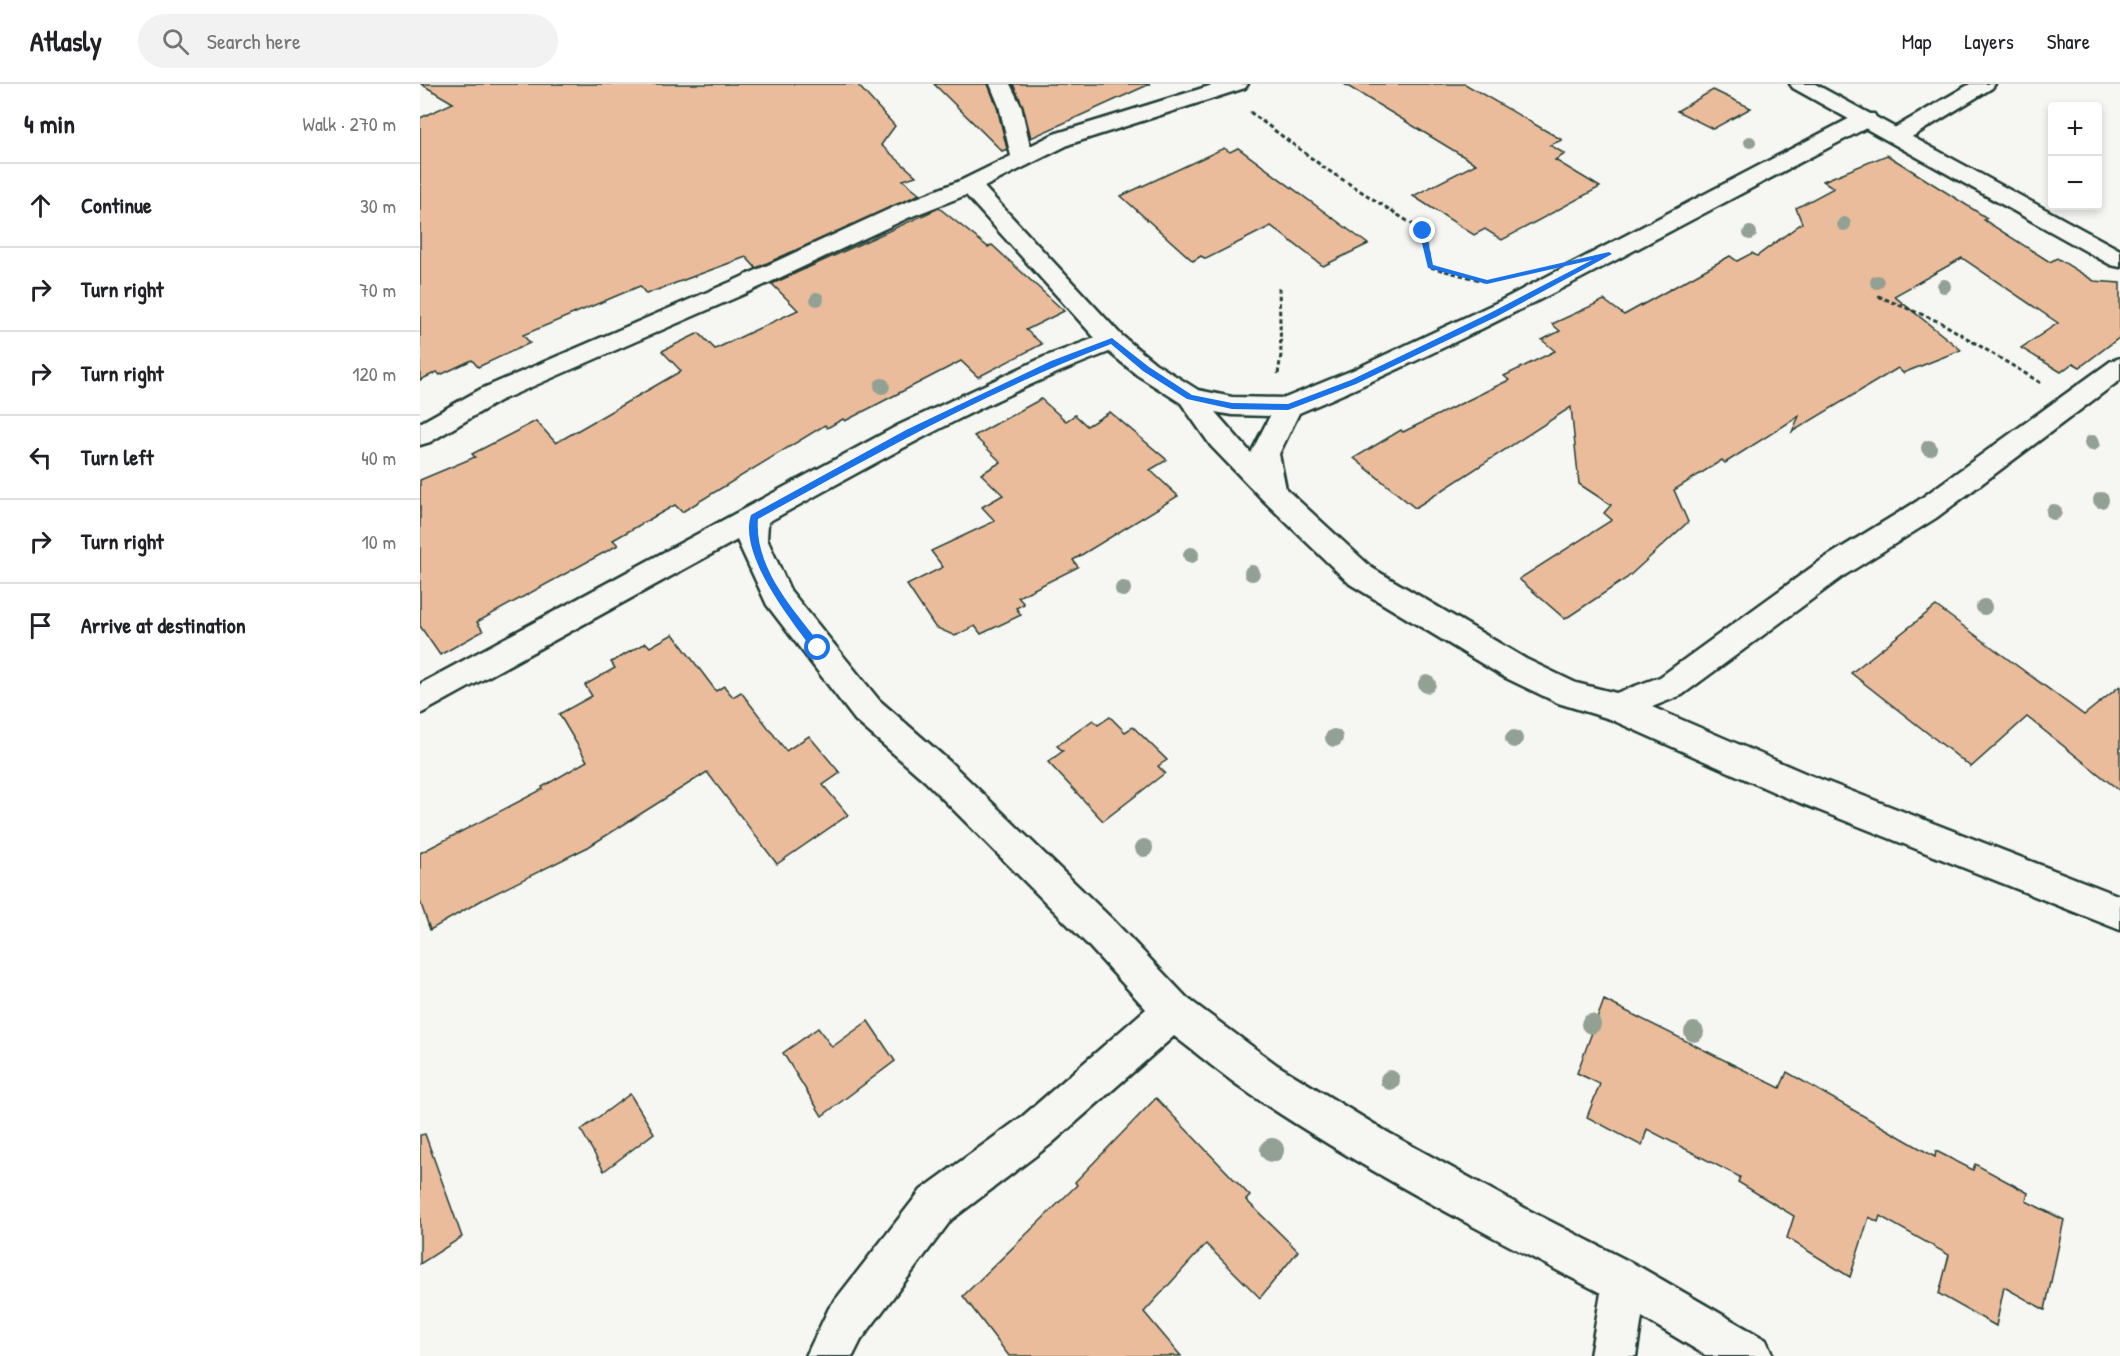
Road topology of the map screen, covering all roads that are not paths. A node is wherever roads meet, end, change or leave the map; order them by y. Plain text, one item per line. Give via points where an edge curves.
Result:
1 (1000, 84) edge
2 (1800, 84) edge
3 (1985, 84) edge
4 (1228, 87) edge
5 (1866, 119) junction
6 (1897, 136) junction
7 (1022, 157) junction
8 (970, 185) junction
9 (2120, 260) edge
10 (1112, 341) junction
11 (2120, 367) edge
12 (1190, 397) junction
13 (1277, 407) junction
14 (420, 435) edge
15 (1273, 493) junction
16 (754, 518) junction
17 (420, 700) edge
18 (1617, 707) junction
19 (2120, 913) edge
20 (1173, 1011) junction
21 (1625, 1282) junction
22 (829, 1356) edge
23 (1613, 1356) edge
24 (1750, 1356) edge

1 - 7 street via 1016,124
2 - 5 street
3 - 6 street
4 - 7 street via 1081,132
5 - 6 street
5 - 13 street via 1493,315 1353,382
6 - 9 street
7 - 8 street
8 - 10 street
8 - 14 street via 490,395
10 - 12 street
10 - 16 street via 1053,363 909,432
11 - 18 street via 1926,510 1834,567 1671,686
12 - 13 street via 1232,406
12 - 15 street via 1221,439
13 - 15 street via 1265,454
15 - 18 street via 1361,576 1515,669 1569,694
16 - 17 street
16 - 20 street via 752,539 778,597 867,710 937,771 1100,932
18 - 19 street via 1795,785
20 - 21 street via 1263,1079 1372,1147
20 - 22 street via 1037,1130 936,1204 845,1324
21 - 23 street
21 - 24 street

